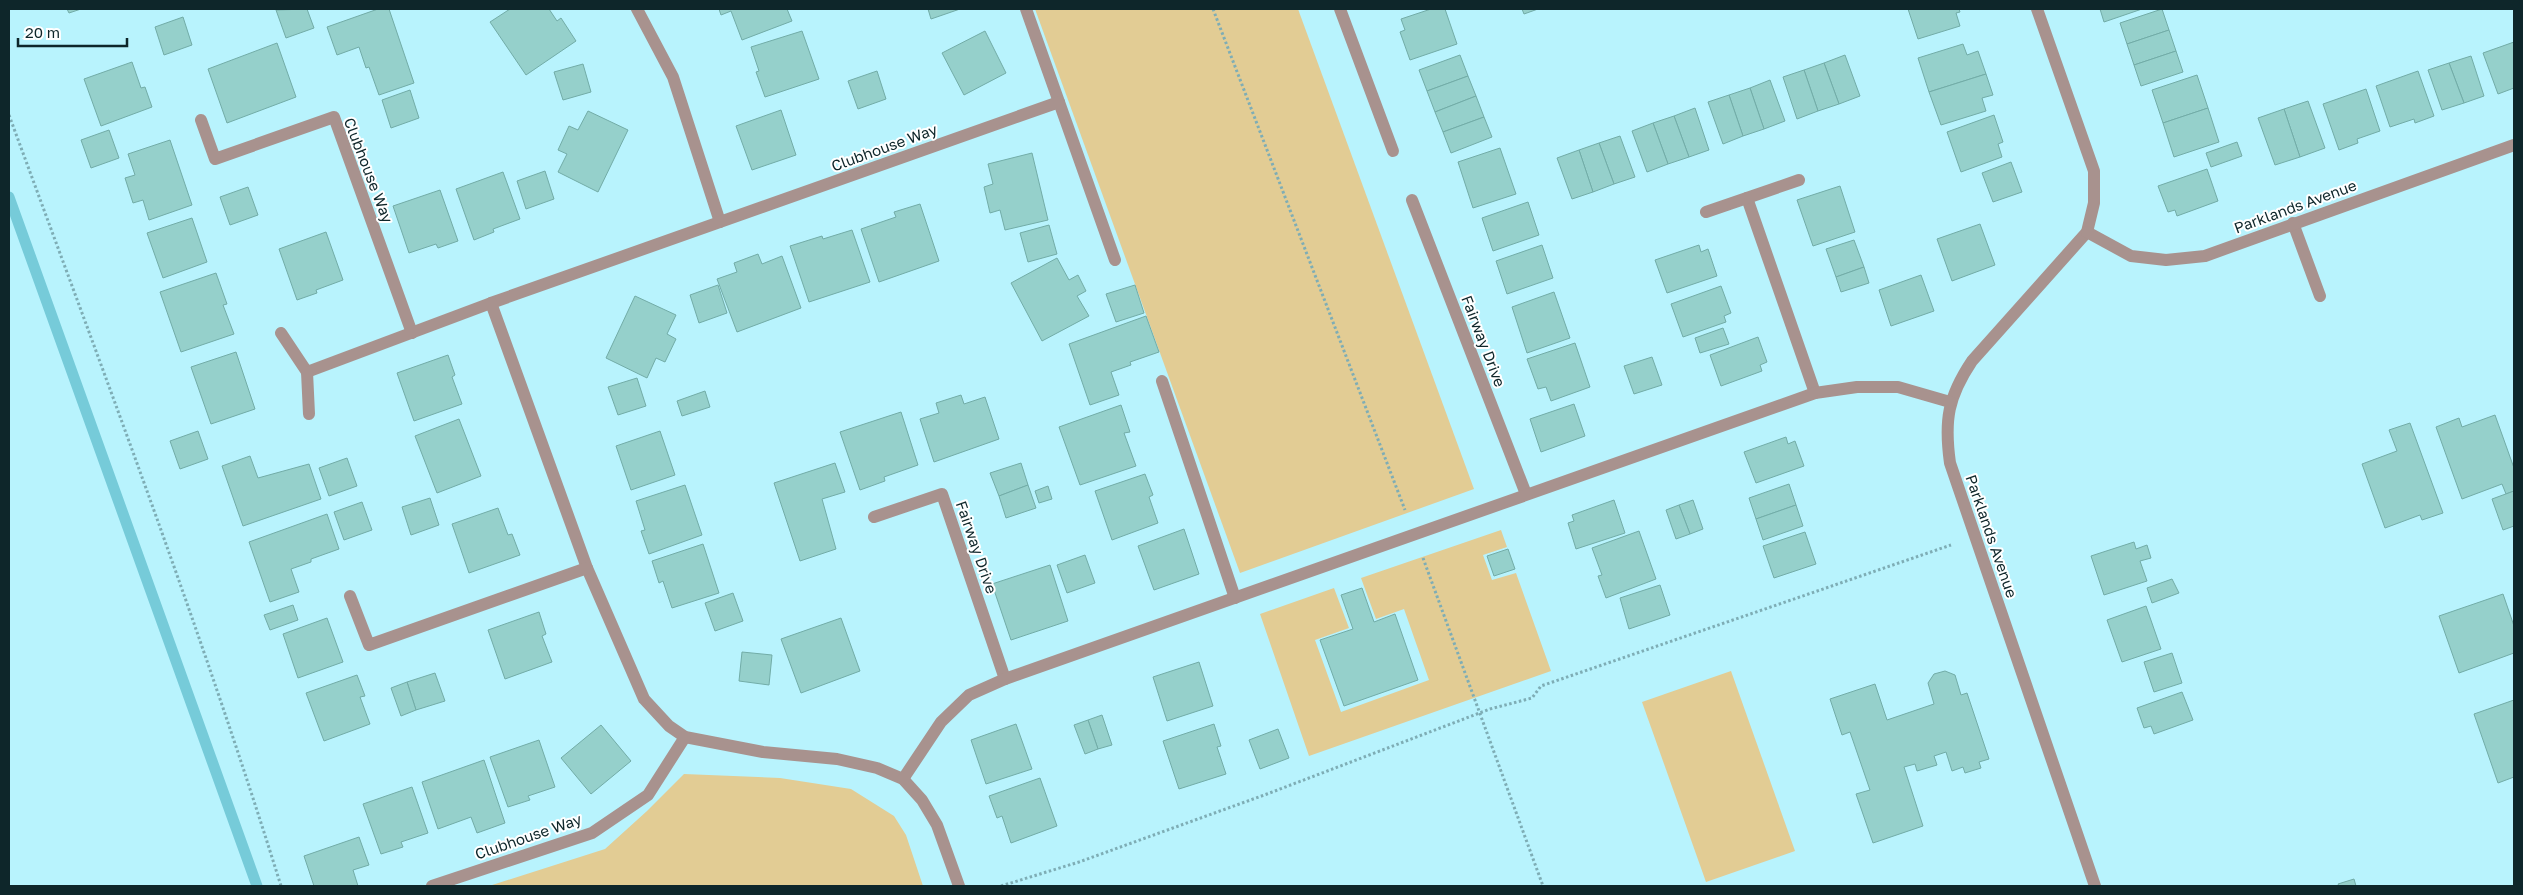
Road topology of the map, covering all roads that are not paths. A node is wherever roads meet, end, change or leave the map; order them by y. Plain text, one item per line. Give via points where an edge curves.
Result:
1 (637, 9) edge
2 (1026, 9) edge
3 (1340, 9) edge
4 (2036, 9) edge
5 (1059, 102) junction
6 (201, 120) dead end
7 (2514, 145) edge
8 (1393, 151) dead end
9 (1799, 180) dead end
10 (1747, 198) junction
11 (1412, 200) dead end
12 (1706, 212) dead end
13 (720, 222) junction
14 (2293, 223) junction
15 (2087, 232) junction
16 (1116, 260) dead end
17 (2320, 296) dead end
18 (491, 303) junction
19 (281, 333) dead end
20 (412, 333) junction
21 (307, 372) junction
22 (1162, 381) dead end
23 (1814, 394) junction
24 (1950, 402) junction
25 (309, 414) dead end
26 (1526, 494) junction
27 (874, 517) dead end
28 (587, 568) junction
29 (350, 596) dead end
30 (1235, 598) junction
31 (1005, 679) junction
32 (685, 737) junction
33 (903, 779) junction
34 (432, 886) edge
35 (959, 886) edge
36 (2096, 886) edge

1 - 13 street via 673,77
2 - 5 street
3 - 8 street
4 - 15 street, Parklands Avenue via 2094,171 2094,203
5 - 13 street, Clubhouse Way
5 - 16 street
6 - 20 street, Clubhouse Way via 215,159 334,117
7 - 14 street, Parklands Avenue
9 - 10 street
10 - 12 street
10 - 23 street
11 - 26 street, Fairway Drive
13 - 18 street, Clubhouse Way
14 - 15 street, Parklands Avenue via 2205,256 2166,260 2131,256
14 - 17 street
15 - 24 street, Parklands Avenue via 1972,361 1958,381
18 - 20 street, Clubhouse Way
18 - 28 street
19 - 21 street
20 - 21 street, Clubhouse Way
21 - 25 street
22 - 30 street
23 - 24 street via 1857,387 1898,387
23 - 26 street
24 - 36 street, Parklands Avenue via 1947,438 1950,463
26 - 30 street
27 - 31 street, Fairway Drive via 942,494
28 - 29 street via 369,645
28 - 32 street via 644,699 669,726
30 - 31 street
31 - 33 street via 968,695 941,722
32 - 33 street via 763,752 837,759 877,768
32 - 34 street, Clubhouse Way via 648,795 592,833
33 - 35 street via 922,800 937,826

